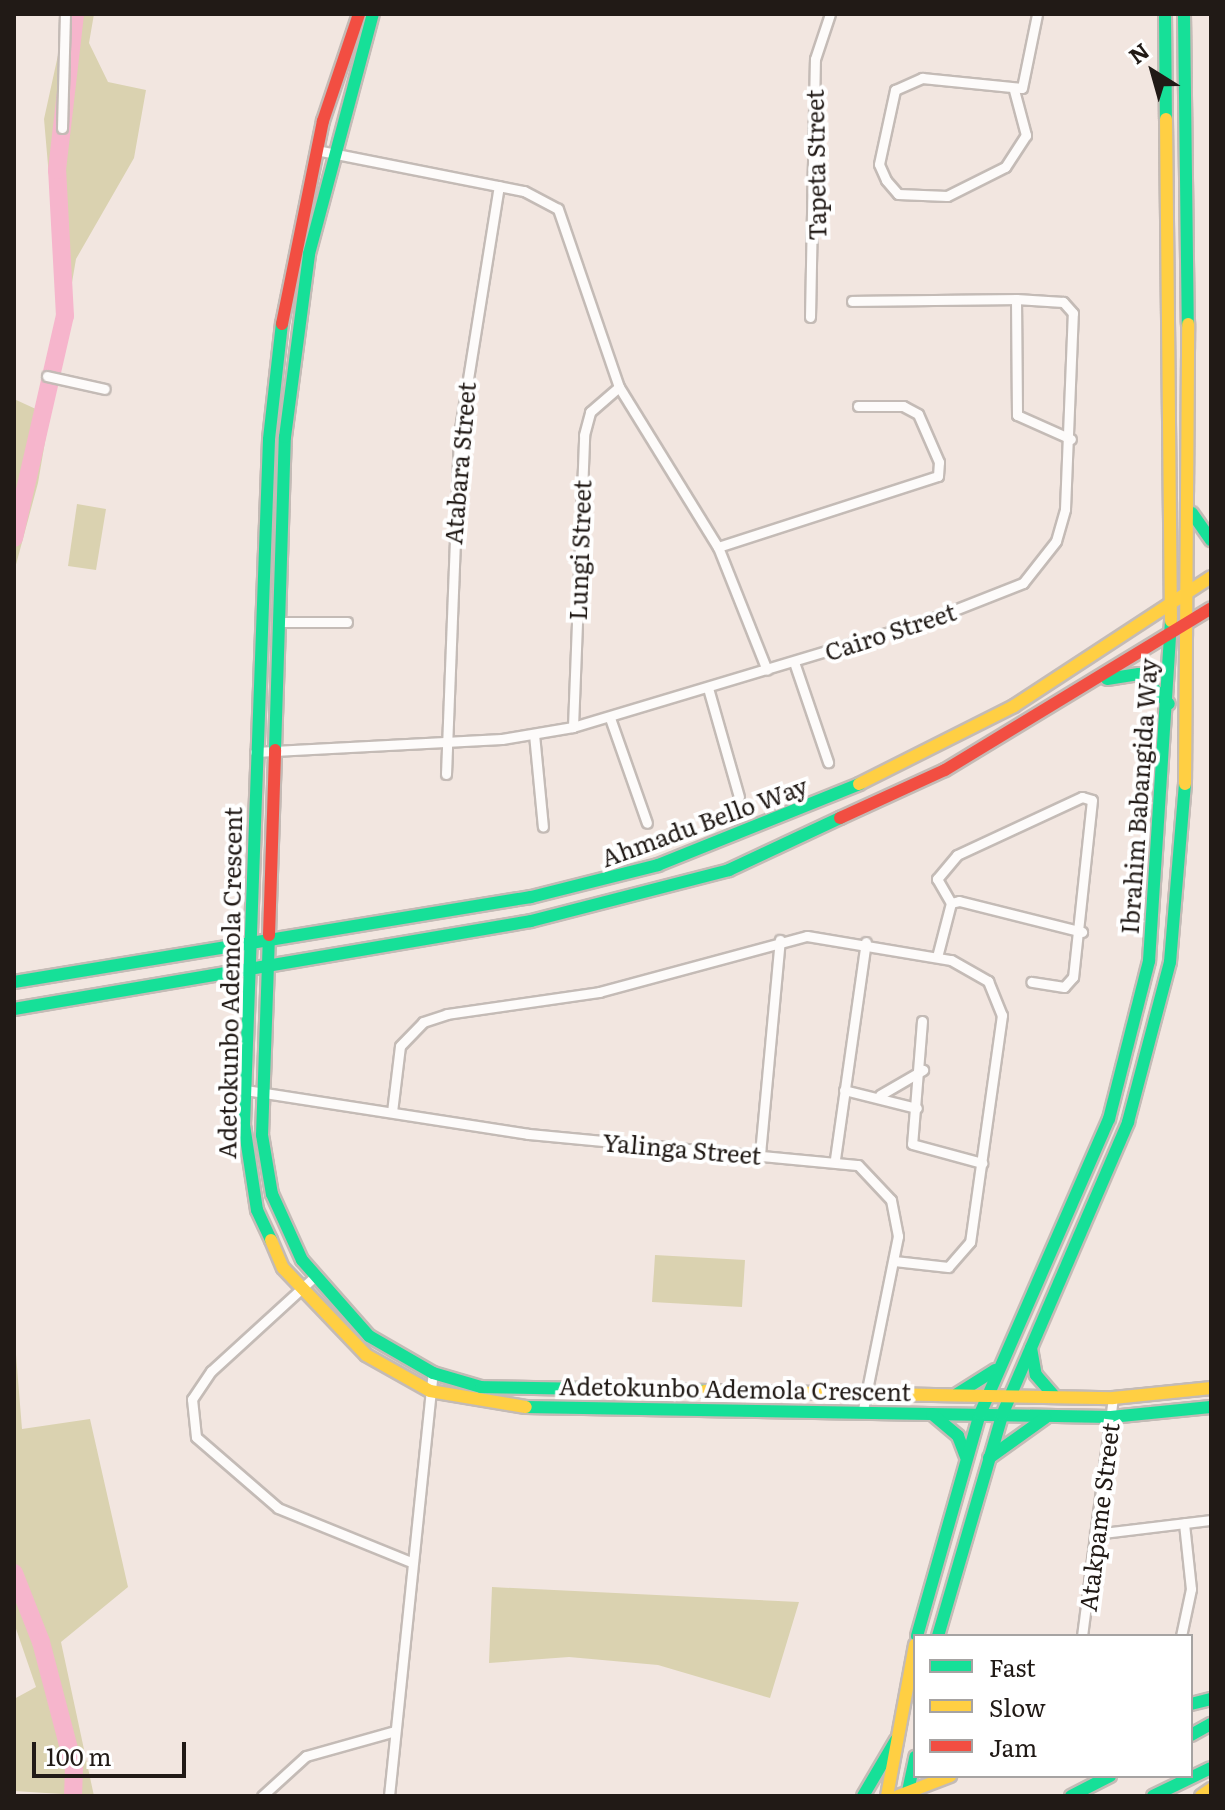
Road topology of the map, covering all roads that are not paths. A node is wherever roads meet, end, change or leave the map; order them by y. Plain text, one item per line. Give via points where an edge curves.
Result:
1 (65, 14) edge
2 (359, 14) edge
3 (373, 14) edge
4 (830, 14) edge
5 (1037, 14) edge
6 (1165, 14) edge
7 (1184, 14) edge
8 (1014, 90) junction
9 (62, 128) dead end
10 (316, 150) junction
11 (331, 153) junction
12 (499, 186) junction
13 (1016, 299) junction
14 (852, 301) dead end
15 (810, 317) dead end
16 (47, 376) dead end
17 (619, 387) junction
18 (105, 389) dead end
19 (858, 406) dead end
20 (1071, 439) junction
21 (1192, 513) junction
22 (1211, 540) edge
23 (718, 547) junction
24 (1211, 577) edge
25 (1192, 589) junction
26 (1171, 602) junction
27 (1211, 608) edge
28 (278, 622) junction
29 (347, 622) dead end
30 (1189, 623) junction
31 (1170, 635) junction
32 (794, 662) junction
33 (767, 670) junction
34 (1095, 682) junction
35 (708, 688) junction
36 (1169, 704) junction
37 (610, 718) junction
38 (573, 727) junction
39 (534, 734) junction
40 (444, 743) junction
41 (255, 752) junction
42 (275, 752) junction
43 (828, 762) dead end
44 (446, 774) dead end
45 (739, 797) dead end
46 (647, 823) dead end
47 (543, 827) dead end
48 (951, 903) junction
49 (1082, 932) junction
50 (269, 937) junction
51 (249, 940) junction
52 (780, 940) junction
53 (866, 942) junction
54 (937, 957) junction
55 (269, 966) junction
56 (248, 969) junction
57 (17, 981) edge
58 (1031, 982) dead end
59 (18, 1008) edge
60 (922, 1021) dead end
61 (923, 1070) junction
62 (245, 1090) junction
63 (844, 1090) junction
64 (264, 1092) junction
65 (880, 1095) junction
66 (917, 1108) junction
67 (392, 1112) junction
68 (760, 1154) junction
69 (835, 1159) junction
70 (982, 1163) junction
71 (894, 1261) junction
72 (313, 1278) junction
73 (299, 1290) junction
74 (1031, 1347) junction
75 (1001, 1365) junction
76 (433, 1373) junction
77 (1211, 1388) edge
78 (430, 1391) junction
79 (865, 1395) junction
80 (987, 1395) junction
81 (948, 1396) junction
82 (1009, 1396) junction
83 (1055, 1397) junction
84 (1113, 1398) junction
85 (1211, 1407) edge
86 (863, 1410) junction
87 (930, 1412) junction
88 (980, 1414) junction
89 (1002, 1415) junction
90 (1049, 1416) junction
91 (1111, 1417) junction
92 (966, 1457) junction
93 (986, 1460) junction
94 (1211, 1520) edge
95 (1184, 1523) junction
96 (1095, 1534) junction
97 (411, 1562) junction
98 (918, 1634) edge
99 (939, 1634) edge
100 (1082, 1634) edge
101 (1181, 1634) edge
102 (913, 1655) edge
103 (1211, 1724) edge
104 (395, 1731) junction
105 (1193, 1734) edge
106 (896, 1740) junction
107 (913, 1764) edge
108 (945, 1778) edge
109 (1106, 1778) edge
110 (1190, 1778) edge
111 (1211, 1789) edge
112 (904, 1795) edge
113 (262, 1796) edge
114 (389, 1796) edge
115 (863, 1796) edge
116 (887, 1796) edge
117 (1071, 1796) edge
118 (1153, 1796) edge
119 (1201, 1796) edge

1 - 9 street
2 - 10 main road, Adetokunbo Ademola Crescent
3 - 11 main road, Adetokunbo Ademola Crescent
4 - 15 street, Tapeta Street via 815,59
5 - 8 street via 1028,82
6 - 26 main road, Ibrahim Babangida Way
7 - 21 main road, Ibrahim Babangida Way
8 - 8 street via 1026,135 1005,167 947,196 898,194 886,180 879,164 887,105 907,82
10 - 11 street
10 - 41 main road, Adetokunbo Ademola Crescent via 275,371
11 - 12 street
11 - 28 main road, Adetokunbo Ademola Crescent via 292,354
12 - 17 street via 558,209
12 - 40 street, Atabara Street via 459,435
13 - 14 street, Cairo Street
13 - 20 street via 1017,415
13 - 20 street, Cairo Street via 1063,302 1073,313
16 - 18 street
17 - 23 street
17 - 38 street, Lungi Street via 590,412 584,435
19 - 23 street via 903,406 918,414 939,462 938,476
20 - 32 street, Cairo Street via 1056,541 1023,583
21 - 22 main road
21 - 25 main road, Ibrahim Babangida Way
23 - 33 street
24 - 25 main road, Ahmadu Bello Way
25 - 26 main road, Ahmadu Bello Way
25 - 30 main road, Ibrahim Babangida Way
26 - 31 main road, Ibrahim Babangida Way
26 - 50 main road, Ahmadu Bello Way via 1014,706 765,826 647,868 531,897
27 - 30 main road, Ahmadu Bello Way
28 - 29 street
28 - 42 main road, Adetokunbo Ademola Crescent
30 - 31 main road, Ahmadu Bello Way
30 - 74 main road, Ibrahim Babangida Way via 1182,869 1170,962 1128,1122
31 - 34 main road, Ahmadu Bello Way
31 - 36 main road, Ibrahim Babangida Way
32 - 33 street, Cairo Street
32 - 43 street
33 - 35 street, Cairo Street
34 - 36 main road via 1139,674
34 - 55 main road, Ahmadu Bello Way via 918,784 729,870 531,921
35 - 37 street, Cairo Street
35 - 45 street
36 - 75 main road, Ibrahim Babangida Way via 1160,874 1129,1054 1083,1182
37 - 38 street, Cairo Street
37 - 46 street
38 - 39 street, Cairo Street
39 - 40 street, Cairo Street
39 - 47 street
40 - 42 street, Cairo Street
40 - 44 street, Atabara Street
41 - 42 street, Cairo Street
41 - 51 main road, Adetokunbo Ademola Crescent
42 - 50 main road, Adetokunbo Ademola Crescent
48 - 49 street
48 - 49 street via 937,887 950,860 1088,796
48 - 54 street
49 - 58 street via 1070,983
50 - 51 main road, Ahmadu Bello Way
50 - 55 main road, Adetokunbo Ademola Crescent
51 - 56 main road, Adetokunbo Ademola Crescent
51 - 57 main road, Ahmadu Bello Way
52 - 53 street
52 - 67 street via 599,992 423,1022 400,1046
52 - 68 street
53 - 54 street
53 - 63 street
54 - 70 street via 974,968 998,996 1001,1035
55 - 56 main road, Ahmadu Bello Way
55 - 64 main road, Adetokunbo Ademola Crescent
56 - 59 main road, Ahmadu Bello Way
56 - 62 main road, Adetokunbo Ademola Crescent
60 - 61 street
61 - 65 street
61 - 66 street
62 - 64 street, Yalinga Street
62 - 73 main road, Adetokunbo Ademola Crescent via 245,1151 257,1210
63 - 65 street
63 - 69 street
64 - 67 street, Yalinga Street
64 - 72 main road, Adetokunbo Ademola Crescent via 272,1194
65 - 66 street
66 - 70 street via 915,1147
67 - 68 street, Yalinga Street via 528,1134
68 - 69 street, Yalinga Street
69 - 71 street, Yalinga Street via 858,1165 891,1200
70 - 71 street via 970,1242 958,1264
71 - 79 street, Yalinga Street
72 - 73 street
72 - 76 main road, Adetokunbo Ademola Crescent via 369,1336
73 - 78 main road, Adetokunbo Ademola Crescent via 366,1355
73 - 97 street via 211,1371 192,1399 196,1437 278,1508
74 - 82 main road, Ibrahim Babangida Way
74 - 83 main road via 1036,1375
75 - 80 main road, Ibrahim Babangida Way
75 - 81 main road
76 - 78 street
76 - 79 main road, Adetokunbo Ademola Crescent via 509,1391
77 - 84 main road, Adetokunbo Ademola Crescent
78 - 86 main road, Adetokunbo Ademola Crescent via 534,1408
78 - 97 street
79 - 81 main road, Adetokunbo Ademola Crescent
79 - 86 street, Yalinga Street
80 - 81 main road, Adetokunbo Ademola Crescent
80 - 82 main road, Adetokunbo Ademola Crescent
80 - 88 main road, Ibrahim Babangida Way
82 - 83 main road, Adetokunbo Ademola Crescent
82 - 89 main road, Ibrahim Babangida Way
83 - 84 main road, Adetokunbo Ademola Crescent
84 - 91 street, Atakpame Street
85 - 91 main road, Adetokunbo Ademola Crescent
86 - 87 main road, Adetokunbo Ademola Crescent
87 - 88 main road, Adetokunbo Ademola Crescent
87 - 92 main road via 950,1427
88 - 89 main road, Adetokunbo Ademola Crescent
88 - 92 main road, Ibrahim Babangida Way
89 - 90 main road, Adetokunbo Ademola Crescent
89 - 93 main road, Ibrahim Babangida Way
90 - 91 main road, Adetokunbo Ademola Crescent
90 - 93 main road
91 - 96 street, Atakpame Street
92 - 98 main road, Ibrahim Babangida Way
93 - 99 main road, Ibrahim Babangida Way
94 - 95 street
95 - 96 street
95 - 101 street via 1191,1589
96 - 100 street, Atakpame Street
97 - 104 street
102 - 106 main road
103 - 105 main road
104 - 113 street via 306,1756
104 - 114 street
106 - 115 main road
106 - 116 main road
107 - 112 main road
108 - 112 main road
109 - 117 main road
110 - 118 main road
111 - 119 main road

